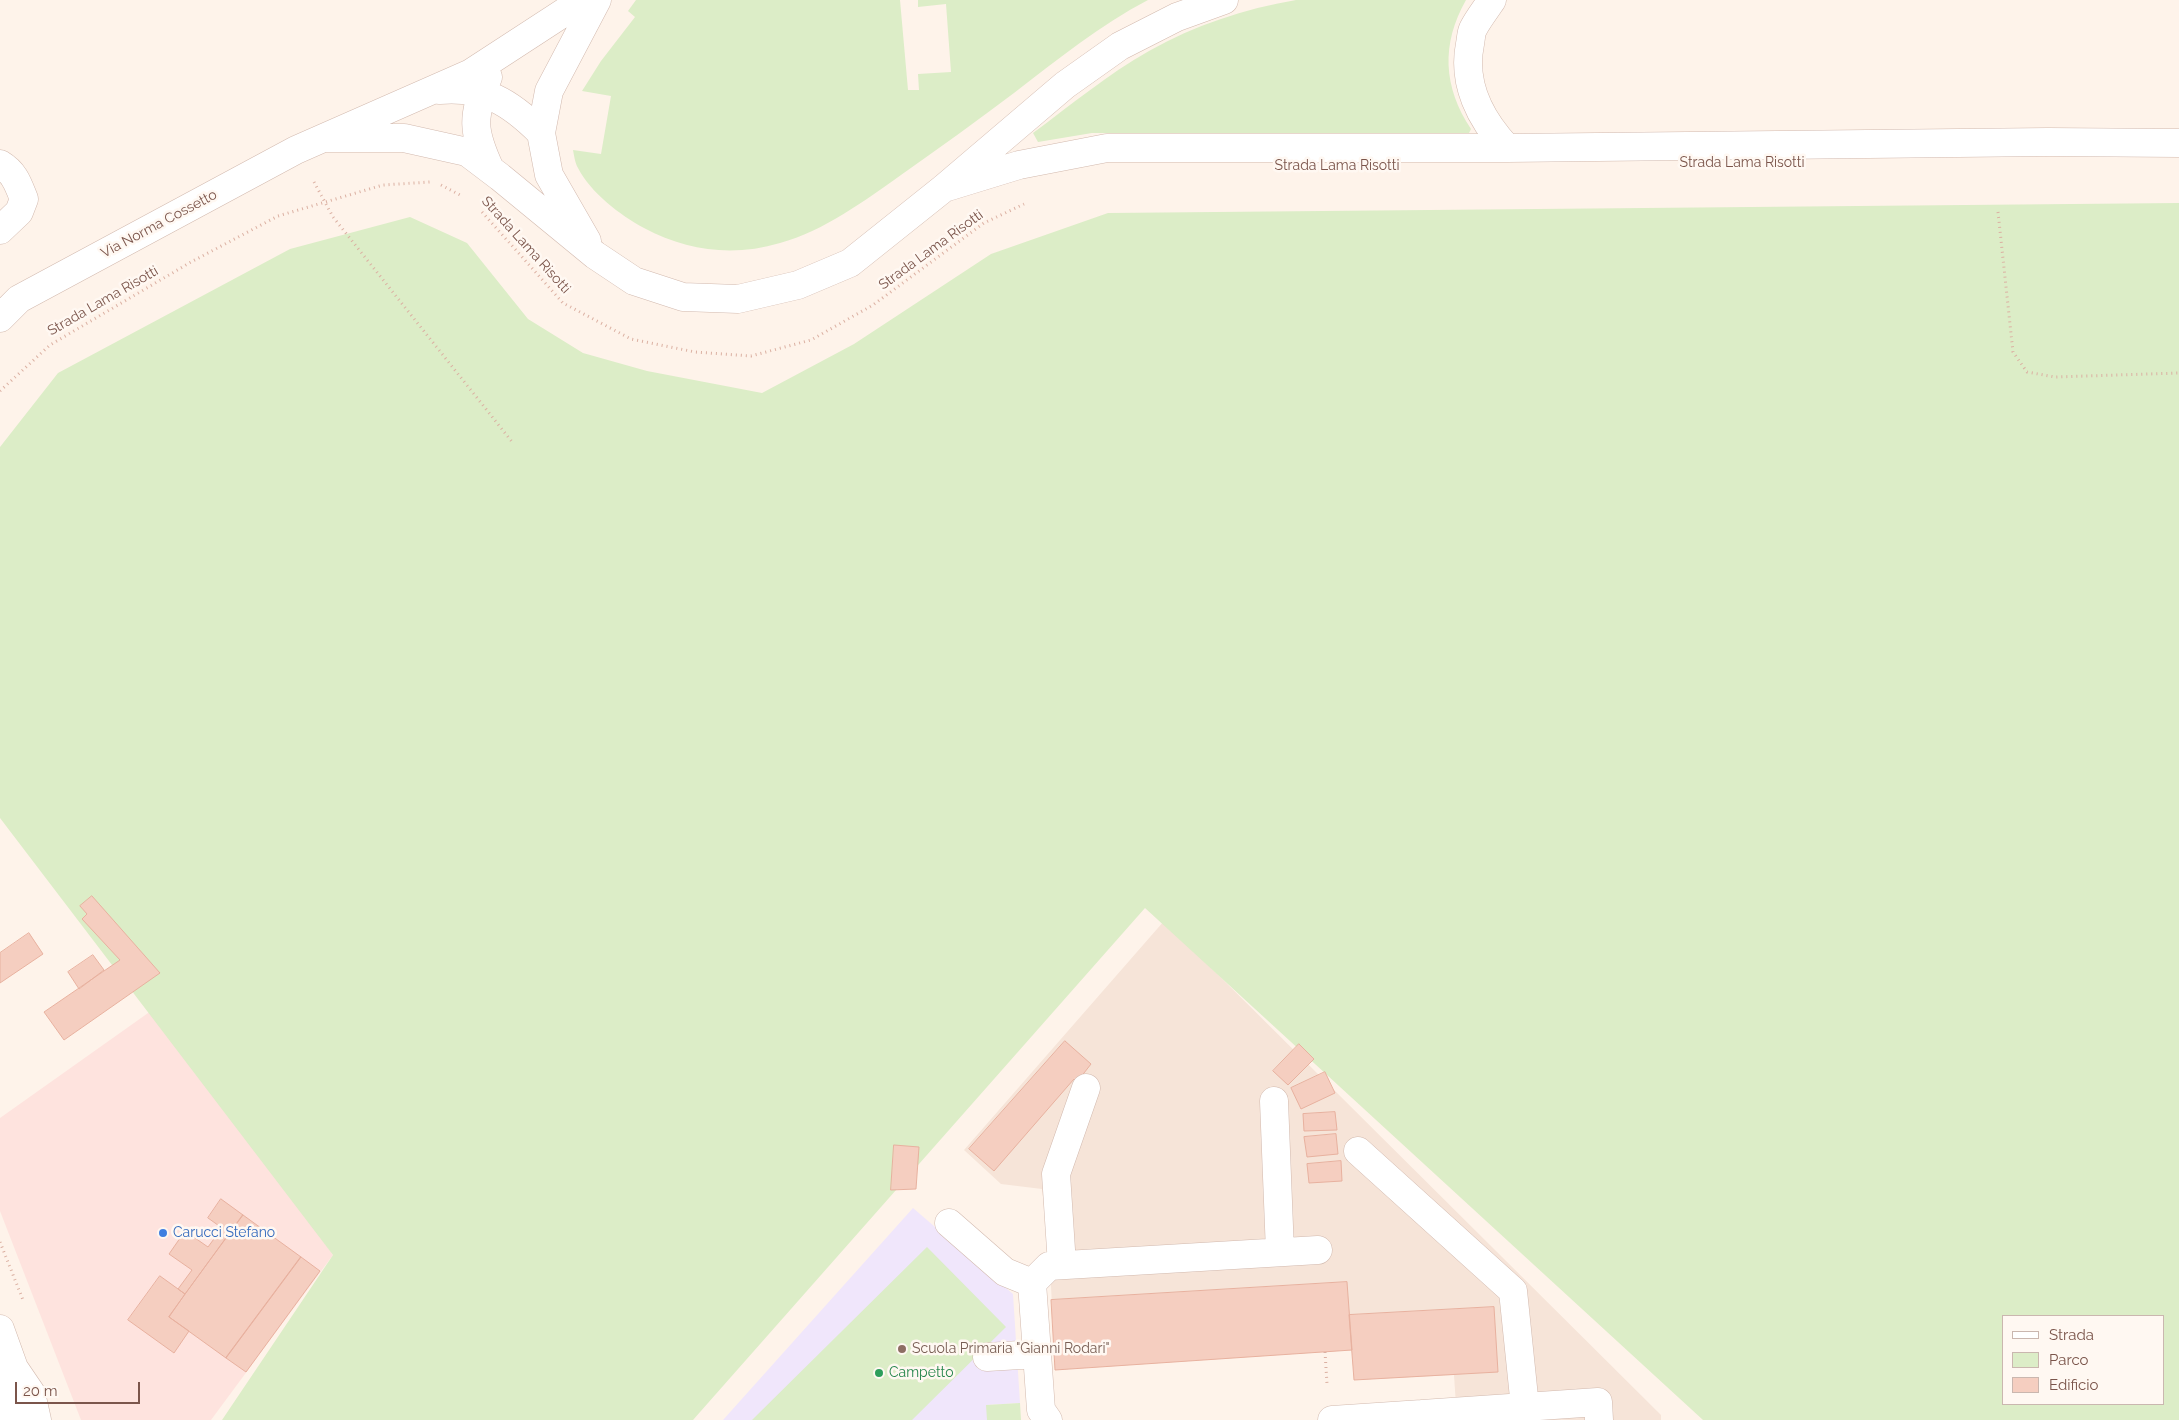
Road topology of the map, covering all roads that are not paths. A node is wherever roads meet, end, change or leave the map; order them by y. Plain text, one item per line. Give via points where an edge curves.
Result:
1 (583, 0) edge
2 (597, 0) edge
3 (1224, 0) edge
4 (1492, 0) edge
5 (496, 57) junction
6 (431, 91) junction
7 (481, 94) junction
8 (541, 134) junction
9 (324, 138) junction
10 (2176, 141) edge
11 (1507, 148) junction
12 (0, 164) edge
13 (491, 170) junction
14 (944, 188) junction
15 (0, 230) edge
16 (595, 255) junction
17 (0, 318) edge
18 (1086, 1088) dead end
19 (1274, 1100) dead end
20 (1358, 1150) dead end
21 (949, 1223) dead end
22 (1318, 1250) dead end
23 (1280, 1252) junction
24 (1062, 1265) junction
25 (1032, 1283) junction
26 (0, 1329) edge
27 (1037, 1354) junction
28 (987, 1357) dead end
29 (14, 1368) junction
30 (1525, 1407) junction
31 (1422, 1417) edge
32 (9, 1420) edge
33 (37, 1420) edge
34 (1048, 1420) edge
35 (1332, 1420) edge
36 (1599, 1420) edge

1 - 5 street, Via Norma Cossetto
2 - 8 street via 550,92
3 - 14 street via 1177,17 1120,46 1065,85
4 - 11 street via 1472,30 1467,60 1470,83 1480,111
5 - 6 street, Via Norma Cossetto via 471,73
5 - 7 street
6 - 7 street via 460,88
6 - 9 street, Via Norma Cossetto
7 - 8 street via 495,98 521,114
7 - 13 street via 475,123 477,142
8 - 16 street via 549,175
9 - 13 street via 404,138 467,152
9 - 17 street, Via Norma Cossetto via 19,299
10 - 11 street
11 - 14 street via 1107,148 1019,165
12 - 15 street via 17,180 24,199 18,212
13 - 16 street
14 - 16 street via 850,263 798,285 738,300 683,297 634,281
18 - 24 street via 1056,1174
19 - 23 street
20 - 30 street via 1513,1291
21 - 25 street via 1005,1272
22 - 23 street
23 - 24 street
24 - 25 street via 1048,1266
25 - 27 street
26 - 29 street
27 - 28 street
27 - 34 street via 1041,1410
29 - 32 street
29 - 33 street via 31,1393
30 - 31 street
30 - 36 street via 1598,1402
31 - 35 street

